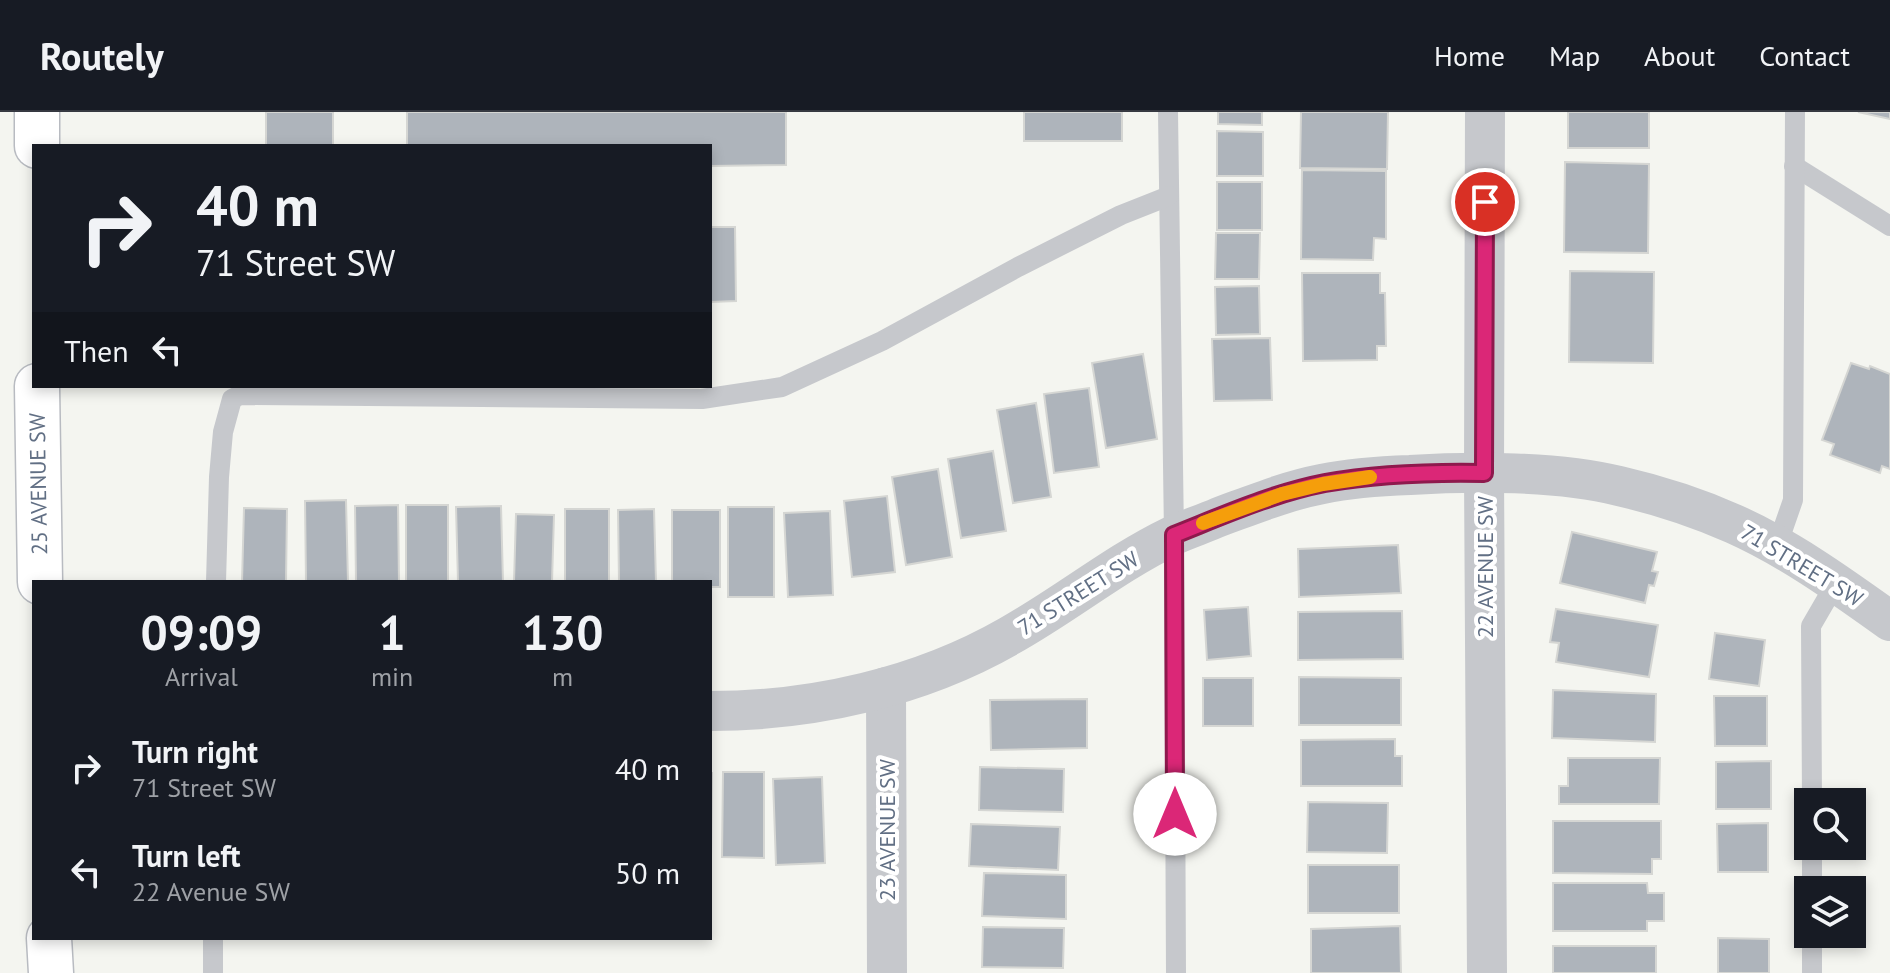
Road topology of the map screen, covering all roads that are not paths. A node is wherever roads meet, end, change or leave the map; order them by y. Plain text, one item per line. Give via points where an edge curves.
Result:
1 (37, 112) edge
2 (1168, 112) edge
3 (1485, 112) edge
4 (1795, 112) edge
5 (37, 144) edge
6 (1794, 166) junction
7 (1169, 196) junction
8 (1890, 226) edge
9 (37, 388) edge
10 (1484, 473) junction
11 (1174, 535) junction
12 (1777, 546) junction
13 (40, 580) edge
14 (216, 580) edge
15 (1836, 583) junction
16 (1890, 621) edge
17 (886, 687) junction
18 (712, 711) edge
19 (1812, 788) edge
20 (49, 940) edge
21 (213, 940) edge
22 (1812, 948) edge
23 (51, 973) edge
24 (213, 973) edge
25 (887, 973) edge
26 (1176, 973) edge
27 (1487, 973) edge
28 (1812, 973) edge

1 - 5 main road
2 - 7 lane
3 - 10 street, 22 AVENUE SW
4 - 6 lane
6 - 8 lane
6 - 12 lane via 1793,500
7 - 11 lane
7 - 14 lane via 1121,215 882,341 782,387 702,399 240,395 232,399 223,432
9 - 13 main road, 25 AVENUE SW
10 - 11 street, 71 STREET SW via 1323,484
10 - 12 street, 71 STREET SW via 1617,485 1733,523
10 - 27 street, 22 AVENUE SW
11 - 17 street, 71 STREET SW via 1009,637
11 - 26 lane
12 - 15 street, 71 STREET SW
15 - 16 street, 71 STREET SW
15 - 19 lane via 1811,626
17 - 18 street, 71 STREET SW via 788,707
17 - 25 street, 23 AVENUE SW
20 - 23 main road
21 - 24 lane
22 - 28 lane

